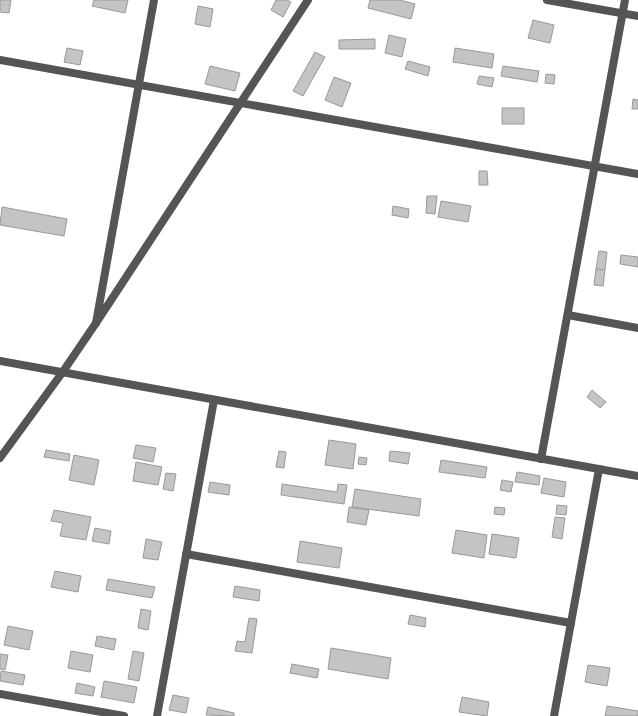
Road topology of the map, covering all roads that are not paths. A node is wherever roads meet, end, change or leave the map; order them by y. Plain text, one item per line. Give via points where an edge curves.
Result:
1 (154, 0) edge
2 (308, 0) edge
3 (547, 0) edge
4 (625, 0) edge
5 (623, 14) junction
6 (638, 16) edge
7 (0, 60) edge
8 (139, 85) junction
9 (239, 103) junction
10 (595, 166) junction
11 (638, 174) edge
12 (568, 315) junction
13 (96, 323) junction
14 (638, 328) edge
15 (0, 361) edge
16 (62, 372) junction
17 (214, 400) junction
18 (0, 458) edge
19 (541, 459) junction
20 (599, 469) junction
21 (638, 476) edge
22 (186, 554) junction
23 (571, 623) junction
24 (0, 694) edge
25 (124, 716) edge
26 (157, 716) edge
27 (554, 716) edge

1 - 8 street
2 - 9 street
3 - 5 street
4 - 5 street
5 - 6 street
5 - 10 street
7 - 8 street
8 - 9 street
8 - 13 street
9 - 10 street
9 - 13 street
10 - 11 street
10 - 12 street
12 - 14 street
12 - 19 street
13 - 16 street
15 - 16 street
16 - 17 street
16 - 18 street
17 - 19 street
17 - 22 street
19 - 20 street
20 - 21 street
20 - 23 street
22 - 23 street
22 - 26 street
23 - 27 street
24 - 25 street

